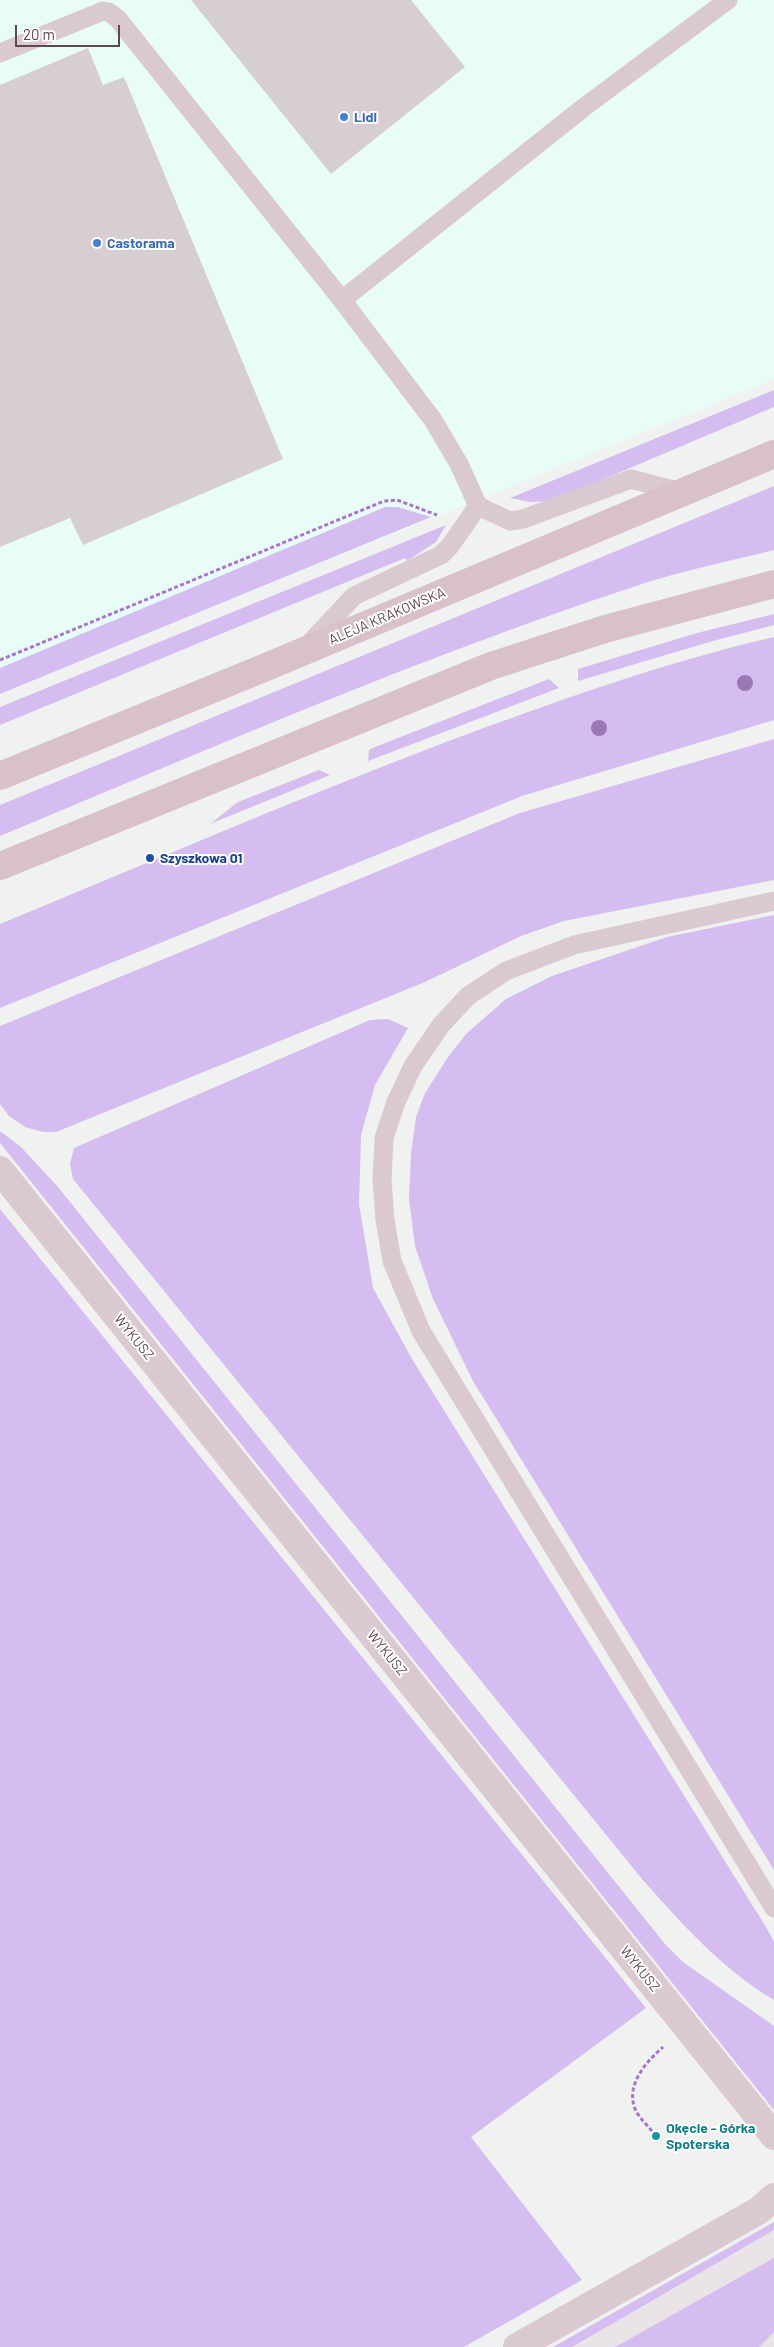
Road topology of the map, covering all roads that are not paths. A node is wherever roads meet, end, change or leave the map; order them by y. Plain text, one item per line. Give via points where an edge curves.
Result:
1 (728, 0) edge
2 (0, 52) edge
3 (342, 300) junction
4 (774, 454) edge
5 (682, 492) junction
6 (478, 506) junction
7 (774, 584) edge
8 (302, 652) junction
9 (0, 776) edge
10 (0, 866) edge
11 (774, 901) edge
12 (0, 1170) edge
13 (774, 1908) edge
14 (774, 2136) edge
15 (774, 2197) edge
16 (517, 2347) edge

1 - 3 lane via 583,108
2 - 3 lane via 102,11 109,12 129,30
3 - 6 lane via 433,420
4 - 5 main road, ALEJA KRAKOWSKA
5 - 6 lane via 631,479 524,519 510,521
5 - 8 main road, ALEJA KRAKOWSKA
6 - 8 lane via 441,555 354,596
7 - 10 main road via 605,628 491,666
8 - 9 main road, ALEJA KRAKOWSKA
11 - 13 lane via 574,945 506,970 468,996 441,1025 404,1084 384,1138 382,1180 392,1261 421,1331
12 - 14 street, WYKUSZ
15 - 16 street via 758,2211

